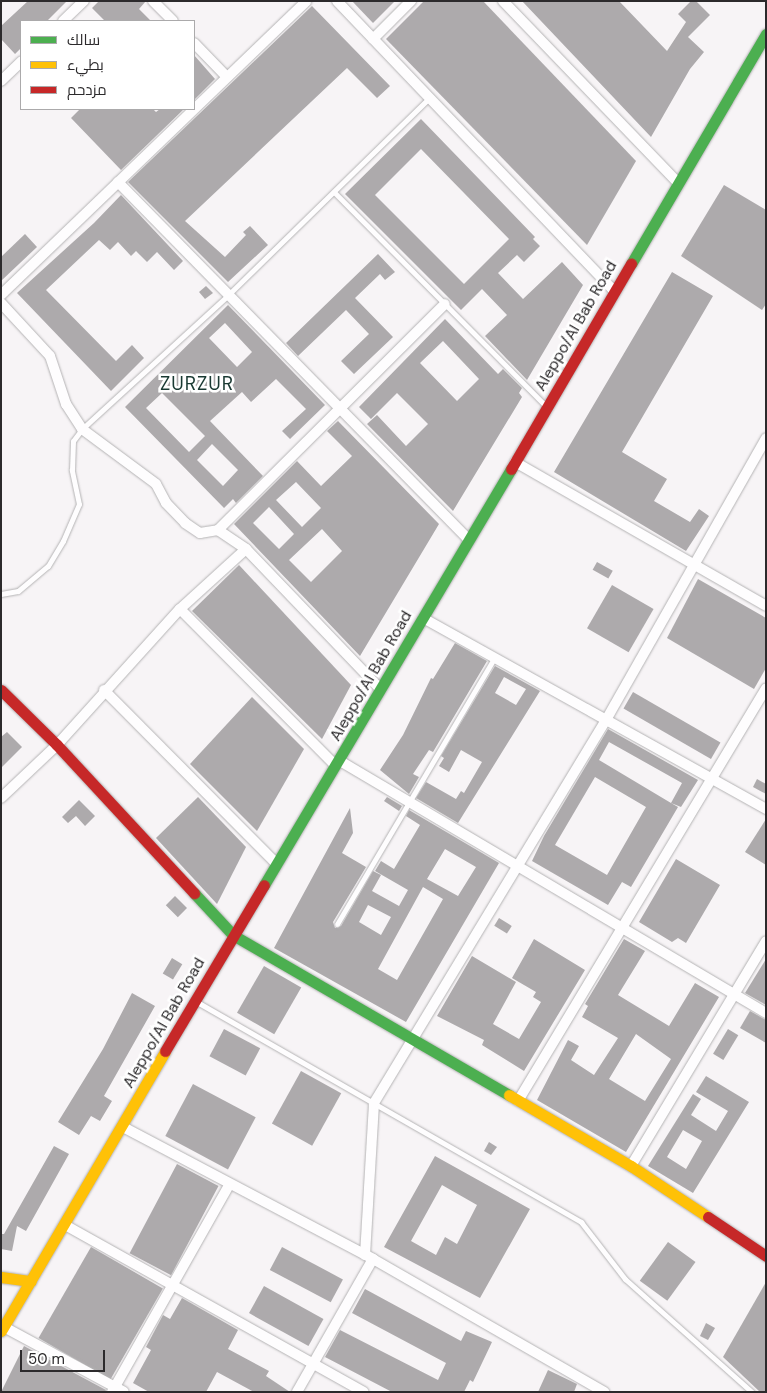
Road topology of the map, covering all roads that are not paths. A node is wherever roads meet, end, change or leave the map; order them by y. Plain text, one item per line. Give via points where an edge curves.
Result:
1 (84, 1) edge
2 (153, 1) edge
3 (306, 1) edge
4 (337, 1) edge
5 (411, 1) edge
6 (503, 1) edge
7 (64, 20) edge
8 (172, 20) edge
9 (766, 34) edge
10 (373, 39) junction
11 (195, 44) edge
12 (20, 63) edge
13 (227, 77) junction
14 (1, 81) edge
15 (429, 98) junction
16 (195, 108) edge
17 (193, 110) edge
18 (118, 182) junction
19 (678, 183) junction
20 (334, 192) junction
21 (615, 292) junction
22 (228, 294) junction
23 (1, 295) edge
24 (1, 303) edge
25 (446, 304) junction
26 (338, 407) junction
27 (547, 407) junction
28 (82, 430) junction
29 (766, 438) edge
30 (515, 462) junction
31 (218, 530) junction
32 (469, 540) junction
33 (246, 549) junction
34 (693, 566) junction
35 (1, 594) edge
36 (766, 606) edge
37 (180, 609) junction
38 (423, 618) junction
39 (494, 658) junction
40 (766, 689) edge
41 (1, 690) edge
42 (104, 690) junction
43 (381, 690) junction
44 (606, 720) junction
45 (57, 745) junction
46 (338, 763) junction
47 (710, 778) junction
48 (1, 798) edge
49 (409, 802) junction
50 (766, 809) edge
51 (276, 864) junction
52 (516, 866) junction
53 (338, 924) dead end
54 (623, 929) junction
55 (233, 936) junction
56 (766, 941) edge
57 (735, 995) junction
58 (196, 1001) junction
59 (766, 1013) edge
60 (411, 1039) junction
61 (518, 1101) junction
62 (374, 1104) junction
63 (123, 1127) junction
64 (631, 1166) junction
65 (230, 1185) junction
66 (65, 1224) junction
67 (766, 1256) edge
68 (369, 1257) junction
69 (1, 1277) edge
70 (31, 1281) junction
71 (172, 1287) junction
72 (3, 1329) edge
73 (311, 1364) junction
74 (117, 1390) edge
75 (297, 1392) edge
76 (364, 1392) edge
77 (604, 1392) edge
78 (752, 1392) edge

1 - 7 street
2 - 8 street
3 - 13 street
4 - 10 street
5 - 10 street
6 - 19 street
9 - 19 main road, Aleppo/Al Bab Road
10 - 15 street
11 - 13 street
12 - 14 street
13 - 16 street
15 - 20 lane
15 - 21 street
17 - 18 street
18 - 22 street
18 - 23 street
19 - 21 main road, Aleppo/Al Bab Road
20 - 22 lane
20 - 25 lane
21 - 27 main road, Aleppo/Al Bab Road
22 - 26 street
22 - 28 lane
24 - 28 street via 50,356 66,404
25 - 26 street
25 - 27 lane
26 - 31 street
26 - 32 street
27 - 30 main road, Aleppo/Al Bab Road
28 - 31 street via 156,484 166,502 185,523 200,533
28 - 35 lane via 73,441 72,470 79,504 63,541 48,566 18,591
29 - 34 street
30 - 32 main road, Aleppo/Al Bab Road
30 - 34 street
31 - 33 street
32 - 38 main road, Aleppo/Al Bab Road
33 - 37 street
33 - 43 street
34 - 36 street
34 - 44 street
37 - 42 street
37 - 46 street
38 - 39 street
38 - 43 main road, Aleppo/Al Bab Road
39 - 44 street
39 - 49 lane
40 - 47 street
41 - 45 main road
42 - 45 street
42 - 51 street
43 - 46 main road, Aleppo/Al Bab Road
44 - 47 street
44 - 52 street
45 - 48 street
45 - 55 main road
46 - 49 street
46 - 51 main road, Aleppo/Al Bab Road
47 - 50 street
47 - 54 street
49 - 52 street
49 - 53 lane
51 - 55 main road, Aleppo/Al Bab Road
52 - 54 street
52 - 60 street
54 - 57 street
54 - 61 street
55 - 58 main road, Aleppo/Al Bab Road
55 - 60 main road
56 - 57 street
57 - 59 street
57 - 64 street
58 - 62 lane
58 - 63 main road, Aleppo/Al Bab Road
60 - 61 main road
60 - 62 street
61 - 64 main road
62 - 68 street
62 - 78 lane via 581,1222 625,1279
63 - 65 street
63 - 66 main road, Aleppo/Al Bab Road
64 - 67 main road
65 - 68 street
65 - 71 street
66 - 70 main road, Aleppo/Al Bab Road
66 - 71 street
68 - 73 street
68 - 77 street
69 - 70 main road
70 - 72 main road, Aleppo/Al Bab Road
71 - 73 street
71 - 74 street
72 - 74 street
73 - 75 street
73 - 76 street

